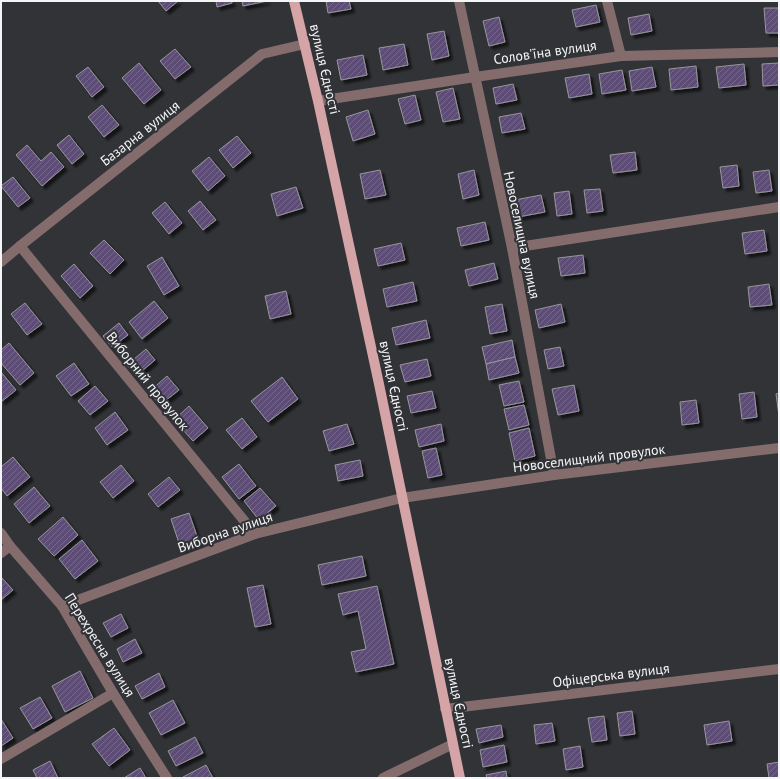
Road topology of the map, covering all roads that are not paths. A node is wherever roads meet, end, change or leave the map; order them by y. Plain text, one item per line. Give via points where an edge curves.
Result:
1 (294, 1) edge
2 (459, 1) edge
3 (607, 1) edge
4 (305, 44) junction
5 (779, 52) edge
6 (621, 56) junction
7 (475, 76) junction
8 (318, 101) junction
9 (779, 207) edge
10 (20, 246) junction
11 (512, 248) junction
12 (1, 262) edge
13 (779, 448) edge
14 (554, 475) junction
15 (402, 498) junction
16 (1, 533) edge
17 (255, 534) junction
18 (10, 546) junction
19 (1, 553) edge
20 (62, 606) junction
21 (779, 669) edge
22 (113, 693) junction
23 (445, 709) junction
24 (453, 744) junction
25 (1, 759) edge
26 (167, 778) edge
27 (383, 778) edge
28 (460, 778) edge

1 - 4 main road, вулиця Єдності
2 - 7 street, Новоселищна вулиця
3 - 6 street
4 - 8 main road, вулиця Єдності
4 - 10 street, Базарна вулиця via 262,54
5 - 6 street, Солов'їна вулиця
6 - 7 street, Солов'їна вулиця
7 - 8 street, Солов'їна вулиця
7 - 11 street, Новоселищна вулиця
8 - 15 main road, вулиця Єдності via 380,384
9 - 11 street
10 - 12 street, Базарна вулиця
10 - 17 street, Виборний провулок
11 - 14 street, Новоселищна вулиця
13 - 14 street, Новоселищний провулок
14 - 15 street, Новоселищний провулок
15 - 17 street, Виборна вулиця
15 - 23 main road, вулиця Єдності
16 - 18 street, Перехресна вулиця
17 - 20 street, Виборна вулиця
18 - 19 street
18 - 20 street, Перехресна вулиця
20 - 22 street, Перехресна вулиця
21 - 23 street, Офіцерська вулиця
22 - 25 street
22 - 26 street, Перехресна вулиця
23 - 24 main road, вулиця Єдності
24 - 27 street
24 - 28 main road, вулиця Єдності

